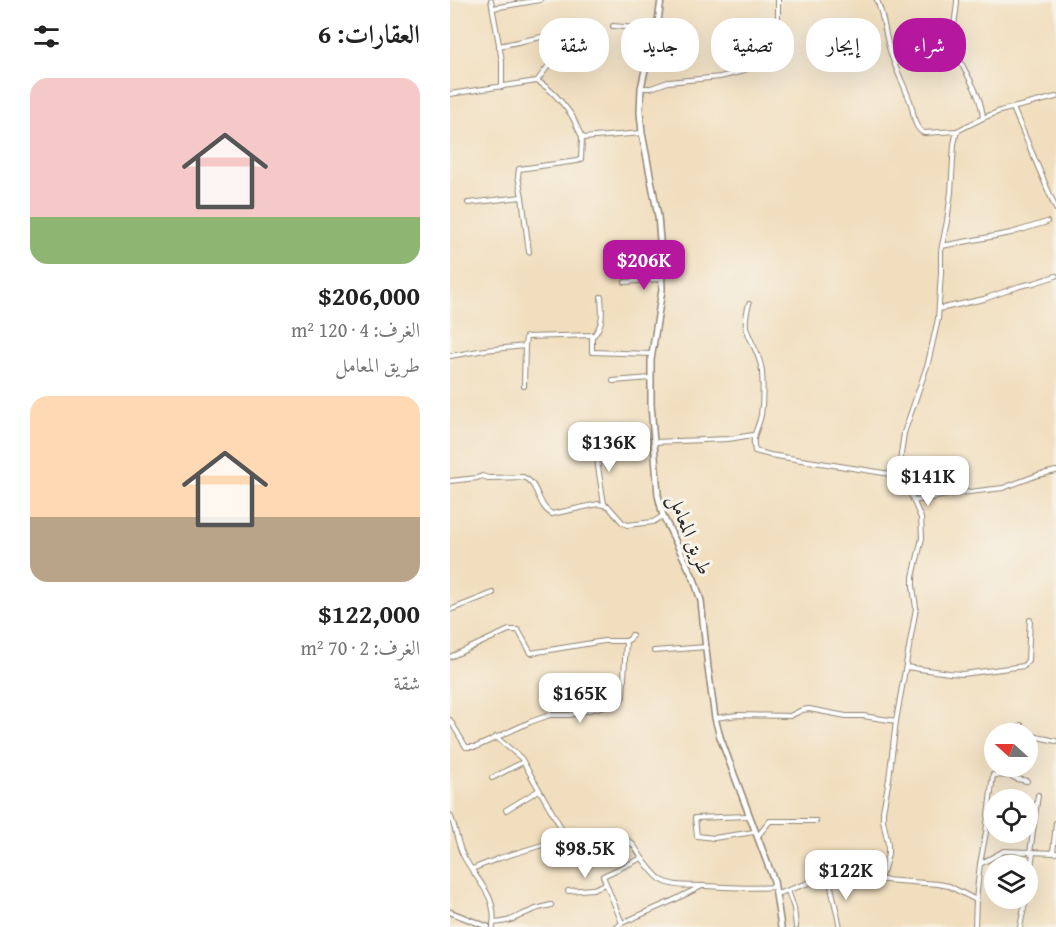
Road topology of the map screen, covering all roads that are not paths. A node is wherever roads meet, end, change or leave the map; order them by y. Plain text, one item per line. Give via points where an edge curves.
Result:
1 (491, 0) edge
2 (540, 0) edge
3 (661, 0) edge
4 (778, 0) edge
5 (877, 0) edge
6 (957, 0) edge
7 (493, 8) junction
8 (659, 18) edge
9 (613, 26) dead end
10 (621, 27) edge
11 (539, 37) edge
12 (499, 46) junction
13 (544, 72) edge
14 (645, 72) edge
15 (537, 81) junction
16 (502, 87) junction
17 (641, 88) junction
18 (450, 94) edge
19 (1056, 97) edge
20 (1012, 108) junction
21 (983, 118) junction
22 (957, 131) junction
23 (642, 133) junction
24 (582, 137) junction
25 (522, 196) junction
26 (468, 202) dead end
27 (1056, 209) edge
28 (1047, 222) dead end
29 (661, 244) junction
30 (942, 246) junction
31 (618, 248) dead end
32 (529, 252) dead end
33 (1056, 276) edge
34 (662, 279) junction
35 (625, 282) dead end
36 (601, 297) dead end
37 (749, 304) dead end
38 (939, 309) junction
39 (592, 335) junction
40 (525, 346) junction
41 (652, 354) junction
42 (450, 356) edge
43 (651, 378) junction
44 (613, 381) dead end
45 (524, 386) dead end
46 (753, 435) junction
47 (654, 442) junction
48 (596, 443) dead end
49 (1056, 471) edge
50 (903, 476) junction
51 (450, 481) edge
52 (914, 501) junction
53 (604, 504) junction
54 (663, 516) junction
55 (493, 593) dead end
56 (450, 610) edge
57 (1030, 620) dead end
58 (632, 635) dead end
59 (626, 641) junction
60 (706, 647) junction
61 (654, 651) dead end
62 (450, 657) edge
63 (906, 667) junction
64 (715, 718) junction
65 (450, 720) edge
66 (896, 721) junction
67 (496, 737) junction
68 (1038, 737) edge
69 (1056, 741) edge
70 (523, 762) junction
71 (993, 777) edge
72 (1013, 777) edge
73 (492, 778) dead end
74 (1027, 781) dead end
75 (539, 790) junction
76 (506, 810) dead end
77 (450, 815) edge
78 (748, 816) junction
79 (816, 821) dead end
80 (1056, 823) edge
81 (756, 835) junction
82 (565, 838) junction
83 (1032, 843) edge
84 (1031, 853) junction
85 (1055, 853) edge
86 (642, 858) junction
87 (980, 864) junction
88 (472, 869) junction
89 (831, 876) junction
90 (879, 880) junction
91 (606, 884) junction
92 (703, 885) junction
93 (775, 887) junction
94 (568, 891) dead end
95 (788, 891) junction
96 (776, 894) junction
97 (976, 900) junction
98 (551, 905) dead end
99 (1024, 909) edge
100 (450, 912) edge
101 (622, 923) junction
102 (492, 926) edge
103 (617, 927) edge
104 (782, 927) edge
105 (796, 927) edge
106 (840, 927) edge
107 (975, 927) edge
108 (1020, 927) edge

1 - 7 street
2 - 7 street
3 - 8 main road, طريق المعامل
4 - 17 street via 778,42 771,58 720,77
5 - 22 street via 890,52 918,129 924,133
6 - 21 street via 953,44 978,94
7 - 12 street
9 - 10 street
11 - 12 street
12 - 16 street
13 - 15 street
14 - 17 main road, طريق المعامل
15 - 16 street
15 - 24 street via 567,108
16 - 18 street
17 - 23 main road, طريق المعامل
19 - 20 street
20 - 21 street
20 - 27 street
21 - 22 street
22 - 30 street
23 - 24 street
23 - 29 main road, طريق المعامل
24 - 25 street via 581,159 519,169
25 - 26 street
25 - 32 street
28 - 30 street
29 - 31 street
29 - 34 main road, طريق المعامل
30 - 38 street
33 - 38 street
34 - 35 street
34 - 41 main road, طريق المعامل
36 - 39 street via 600,329
37 - 46 street via 746,325 762,368 761,414
38 - 50 street via 928,363 904,433 900,465
39 - 40 street via 526,337
39 - 41 street via 592,351
40 - 42 street
40 - 45 street
41 - 43 main road, طريق المعامل
43 - 44 street
43 - 47 main road, طريق المعامل
46 - 47 street
46 - 50 street via 755,451
47 - 54 main road, طريق المعامل
48 - 53 street
49 - 52 street via 1003,488
50 - 52 street
51 - 53 street via 482,476 523,477 552,514
52 - 63 street via 921,518 922,538 913,577 916,608
53 - 54 street via 627,525 653,522
54 - 60 main road, طريق المعامل via 694,579 701,601
55 - 56 street
57 - 63 street via 1028,660 1024,666 963,674
58 - 59 street
59 - 62 street via 531,653 518,630 509,630
59 - 67 street via 623,697 619,702 570,716 550,715
60 - 61 street
60 - 64 main road, طريق المعامل
63 - 66 street
64 - 66 street via 790,716 809,709
64 - 78 main road, طريق المعامل
65 - 67 street via 466,747 476,747
66 - 90 street via 882,820 888,854
67 - 70 street
68 - 69 street
70 - 73 street
70 - 75 street
71 - 87 street
72 - 74 street
75 - 76 street
75 - 82 street
77 - 88 street via 463,856
78 - 81 main road, طريق المعامل
78 - 81 street via 695,818 697,836
79 - 81 street via 770,821
80 - 85 street
81 - 93 main road, طريق المعامل
82 - 86 street via 623,838 634,845
82 - 88 street
83 - 84 street
84 - 85 street
84 - 87 street via 1004,851
86 - 91 street via 603,876
86 - 92 street via 669,883
87 - 97 street
88 - 102 street via 494,909
89 - 90 street
89 - 95 street
89 - 106 street
90 - 97 street via 949,886
91 - 94 street
91 - 101 street
92 - 93 street
92 - 101 street
93 - 96 main road, طريق المعامل
95 - 96 street
95 - 105 street
96 - 104 main road, طريق المعامل
97 - 107 street
98 - 102 street
99 - 108 street
100 - 102 street
101 - 103 street

